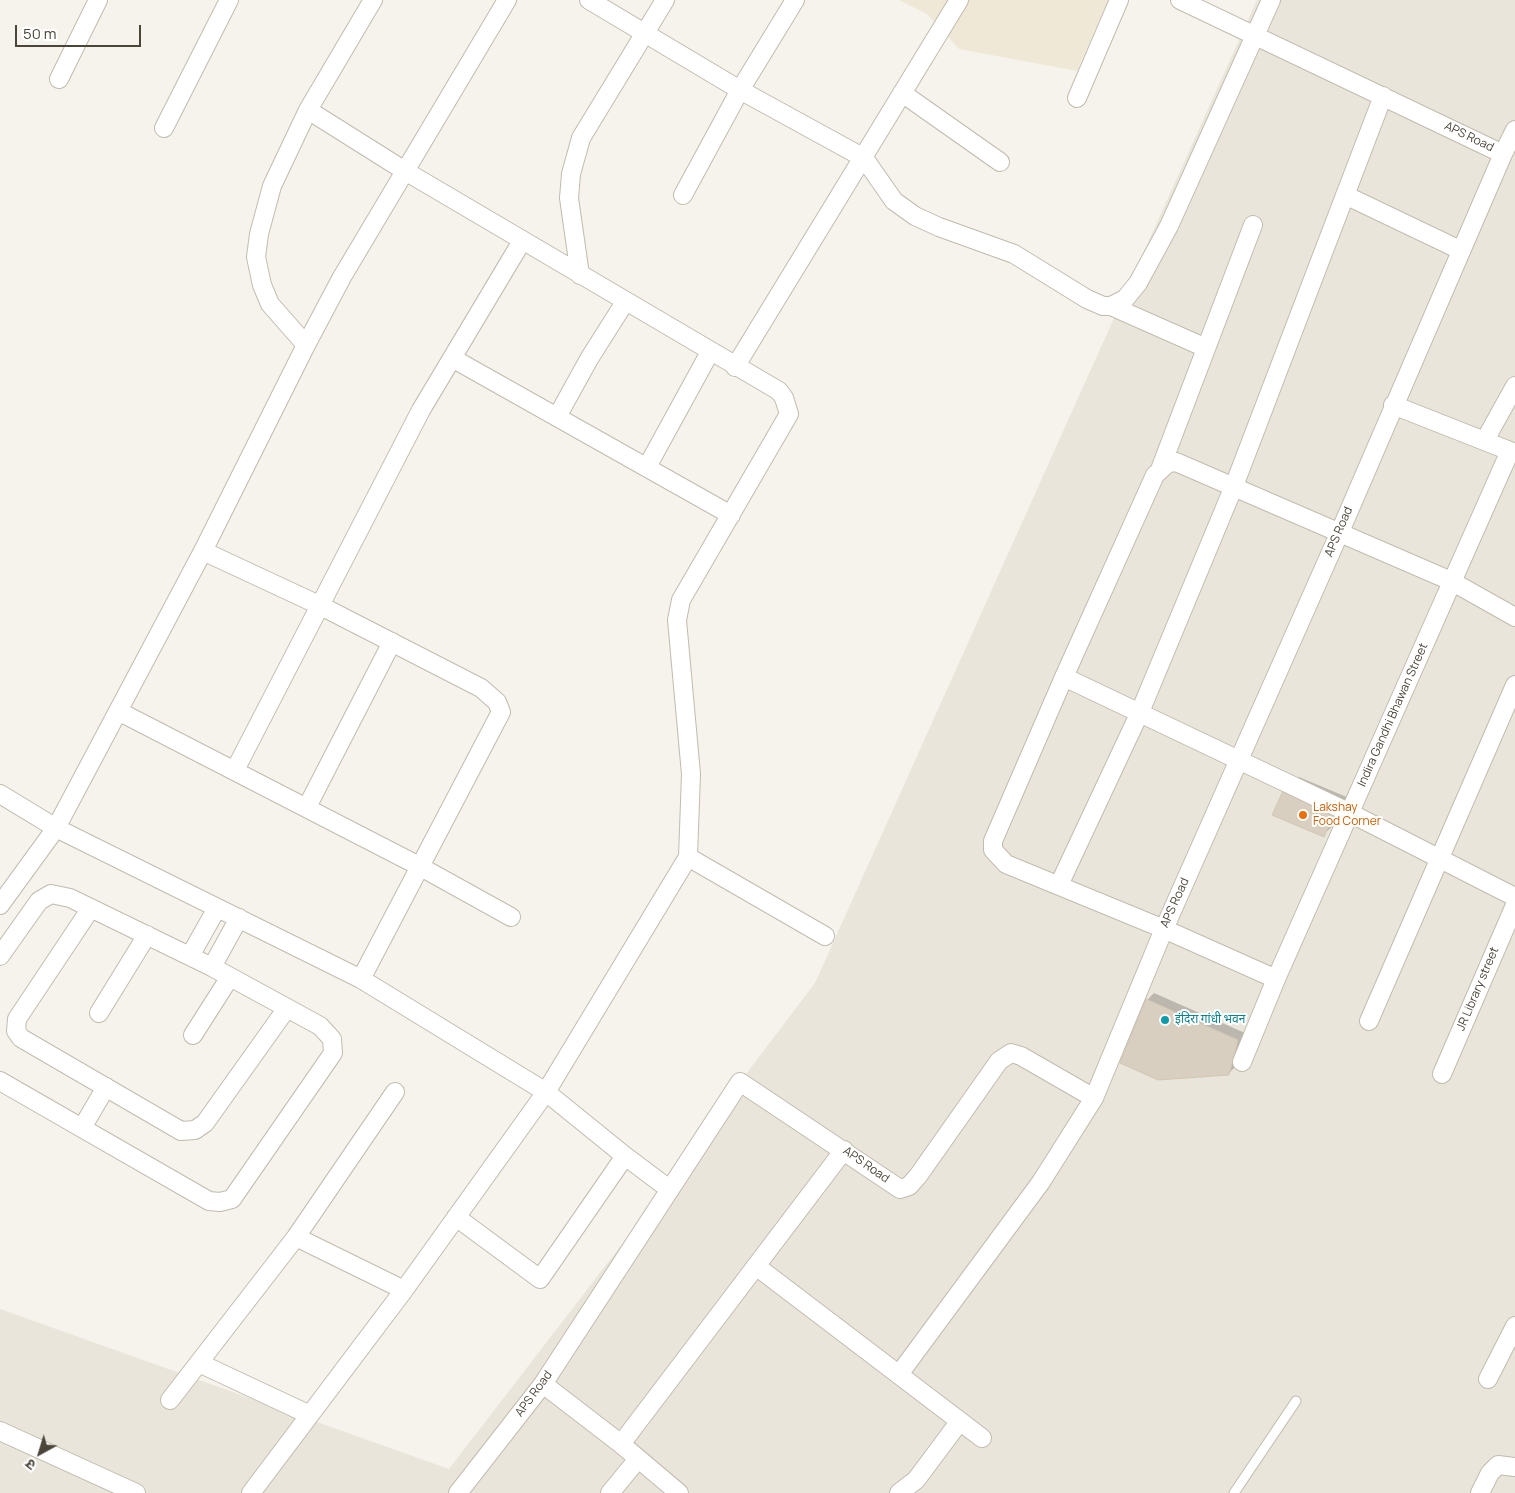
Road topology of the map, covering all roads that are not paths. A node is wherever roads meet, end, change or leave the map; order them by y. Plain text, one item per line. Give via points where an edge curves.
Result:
1 (98, 0) edge
2 (229, 0) edge
3 (373, 0) edge
4 (507, 0) edge
5 (589, 0) edge
6 (665, 0) edge
7 (795, 0) edge
8 (959, 0) edge
9 (1119, 0) edge
10 (1180, 0) edge
11 (1272, 0) edge
12 (646, 33) junction
13 (1256, 34) junction
14 (59, 79) dead end
15 (740, 90) junction
16 (902, 93) junction
17 (1383, 96) junction
18 (1077, 98) dead end
19 (308, 110) junction
20 (164, 128) dead end
21 (1515, 130) edge
22 (1503, 154) junction
23 (864, 158) junction
24 (1000, 162) dead end
25 (405, 172) junction
26 (683, 195) dead end
27 (1345, 195) junction
28 (1253, 225) dead end
29 (522, 241) junction
30 (1460, 250) junction
31 (580, 275) junction
32 (625, 302) junction
33 (1111, 306) junction
34 (306, 345) junction
35 (1206, 348) junction
36 (710, 352) junction
37 (452, 358) junction
38 (735, 367) junction
39 (1515, 386) edge
40 (1393, 405) junction
41 (557, 417) junction
42 (1485, 440) junction
43 (1512, 452) edge
44 (647, 467) junction
45 (1161, 467) junction
46 (1234, 486) junction
47 (731, 515) junction
48 (1339, 534) junction
49 (203, 551) junction
50 (1451, 581) junction
51 (321, 606) junction
52 (1515, 617) edge
53 (392, 642) junction
54 (1064, 677) junction
55 (1515, 685) edge
56 (118, 711) junction
57 (1140, 712) junction
58 (1238, 760) junction
59 (235, 770) junction
60 (0, 794) edge
61 (307, 807) junction
62 (1350, 813) junction
63 (56, 828) junction
64 (688, 857) junction
65 (1439, 857) junction
66 (419, 866) junction
67 (1059, 885) junction
68 (1515, 897) edge
69 (0, 905) edge
70 (1515, 905) edge
71 (90, 908) junction
72 (217, 908) junction
73 (511, 917) dead end
74 (239, 918) junction
75 (1164, 929) junction
76 (147, 935) junction
77 (825, 936) dead end
78 (0, 956) edge
79 (190, 956) junction
80 (212, 967) junction
81 (230, 977) junction
82 (360, 979) junction
83 (1276, 979) junction
84 (287, 1008) junction
85 (99, 1013) dead end
86 (1368, 1021) dead end
87 (193, 1035) dead end
88 (1242, 1062) dead end
89 (1442, 1074) dead end
90 (0, 1081) edge
91 (106, 1087) junction
92 (396, 1092) dead end
93 (546, 1092) junction
94 (1094, 1098) junction
95 (82, 1128) junction
96 (844, 1150) junction
97 (625, 1156) junction
98 (669, 1189) junction
99 (456, 1216) junction
100 (296, 1237) junction
101 (756, 1266) junction
102 (404, 1290) junction
103 (1515, 1326) edge
104 (199, 1363) junction
105 (900, 1374) junction
106 (1488, 1379) dead end
107 (543, 1384) junction
108 (170, 1400) dead end
109 (1296, 1401) dead end
110 (310, 1415) junction
111 (960, 1421) junction
112 (0, 1431) edge
113 (982, 1438) dead end
114 (621, 1444) junction
115 (638, 1459) junction
116 (1515, 1467) edge
117 (136, 1493) edge
118 (251, 1493) edge
119 (458, 1493) edge
120 (610, 1493) edge
121 (679, 1493) edge
122 (899, 1493) edge
123 (1234, 1493) edge
124 (1480, 1493) edge

1 - 14 street
2 - 20 street
3 - 19 street
4 - 25 street
5 - 12 street
6 - 12 street
7 - 15 street
8 - 16 street
9 - 18 street
10 - 13 street, APS Road
11 - 13 street
12 - 15 street
12 - 31 street via 581,138 576,156 568,198
13 - 17 street, APS Road
13 - 33 street via 1169,226 1138,282 1125,299
15 - 23 street
15 - 26 street
16 - 23 street
16 - 24 street
17 - 22 street, APS Road
17 - 27 street
19 - 25 street
19 - 34 street via 272,186 256,256 270,304
21 - 22 street
22 - 30 street, APS Road
23 - 33 street via 894,201 915,216 939,228 1014,254 1087,299
23 - 38 street
25 - 29 street
25 - 34 street via 342,277
27 - 30 street
27 - 46 street
28 - 35 street
29 - 31 street
29 - 37 street
30 - 40 street, APS Road
31 - 32 street
32 - 36 street
32 - 41 street
33 - 35 street
34 - 49 street
35 - 45 street
36 - 38 street
36 - 44 street
37 - 41 street
37 - 51 street via 421,410
38 - 47 street via 779,391 789,414
39 - 42 street
40 - 42 street
40 - 48 street, APS Road
41 - 44 street
42 - 43 street
43 - 50 street, Indira Gandhi Bhawan Street
44 - 47 street
45 - 46 street via 1168,462 1176,462
45 - 54 street
46 - 48 street
46 - 57 street
47 - 64 street via 681,600 677,620 692,774
48 - 50 street
48 - 58 street, APS Road
49 - 51 street
49 - 56 street
50 - 52 street
50 - 62 street, Indira Gandhi Bhawan Street
51 - 53 street
51 - 59 street
53 - 61 street
53 - 66 street via 481,688 497,702 501,712
54 - 57 street
54 - 67 street via 993,841 993,850 1006,864
55 - 65 street
56 - 59 street
56 - 63 street
57 - 58 street
57 - 67 street
58 - 62 street
58 - 75 street, APS Road
59 - 61 street
60 - 63 street
61 - 66 street
62 - 65 street
62 - 83 street, Indira Gandhi Bhawan Street
63 - 69 street
63 - 72 street
64 - 77 street
64 - 93 street
65 - 68 street
65 - 86 street
66 - 73 street
66 - 82 street
67 - 75 street
70 - 89 street, JR Library street
71 - 76 street
71 - 78 street via 70,898 51,894 39,901
71 - 91 street via 17,1019 16,1031 22,1038
72 - 74 street
72 - 79 street
74 - 80 street
74 - 82 street
75 - 83 street
75 - 94 street, APS Road
76 - 79 street
76 - 85 street
79 - 80 street
80 - 81 street
81 - 84 street
81 - 87 street
82 - 93 street
83 - 88 street, Indira Gandhi Bhawan Street
84 - 91 street via 205,1124 195,1130 181,1131
84 - 95 street via 320,1026 332,1040 333,1053 232,1199 209,1201
90 - 95 street
91 - 95 street
92 - 100 street
93 - 97 street
93 - 99 street
94 - 96 street, APS Road via 1011,1053 999,1061 909,1186 900,1189
94 - 105 street via 1042,1182
96 - 98 street, APS Road via 740,1082
96 - 101 street
97 - 98 street
97 - 99 street via 540,1279
98 - 107 street, APS Road
99 - 102 street
100 - 102 street
100 - 104 street
101 - 105 street
101 - 114 street
102 - 110 street
103 - 106 street
104 - 108 street
104 - 110 street
105 - 111 street
107 - 114 street
107 - 119 street, APS Road
109 - 123 lane
110 - 118 street
111 - 113 street
111 - 122 street via 916,1480
112 - 117 street
114 - 115 street
115 - 120 street
115 - 121 street
116 - 124 street via 1498,1465

